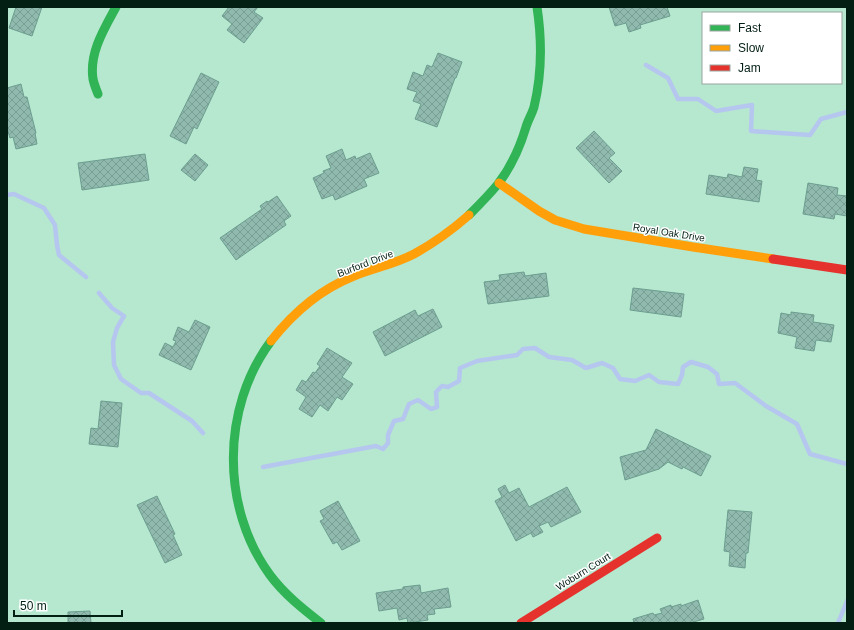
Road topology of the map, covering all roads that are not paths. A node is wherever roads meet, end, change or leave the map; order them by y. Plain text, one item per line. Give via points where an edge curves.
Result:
1 (116, 7) edge
2 (537, 7) edge
3 (98, 94) dead end
4 (499, 183) junction
5 (847, 270) edge
6 (657, 538) dead end
7 (320, 623) edge
8 (521, 623) edge

1 - 3 street via 93,60 93,78
2 - 4 street, Burford Drive via 540,58 537,87 520,144
4 - 5 street, Royal Oak Drive via 538,211 555,220 584,229
4 - 7 street, Burford Drive via 445,235 402,260 347,279 302,309 270,342 247,383 237,418 233,455 236,493 246,532 265,568 279,587
6 - 8 street, Woburn Court

